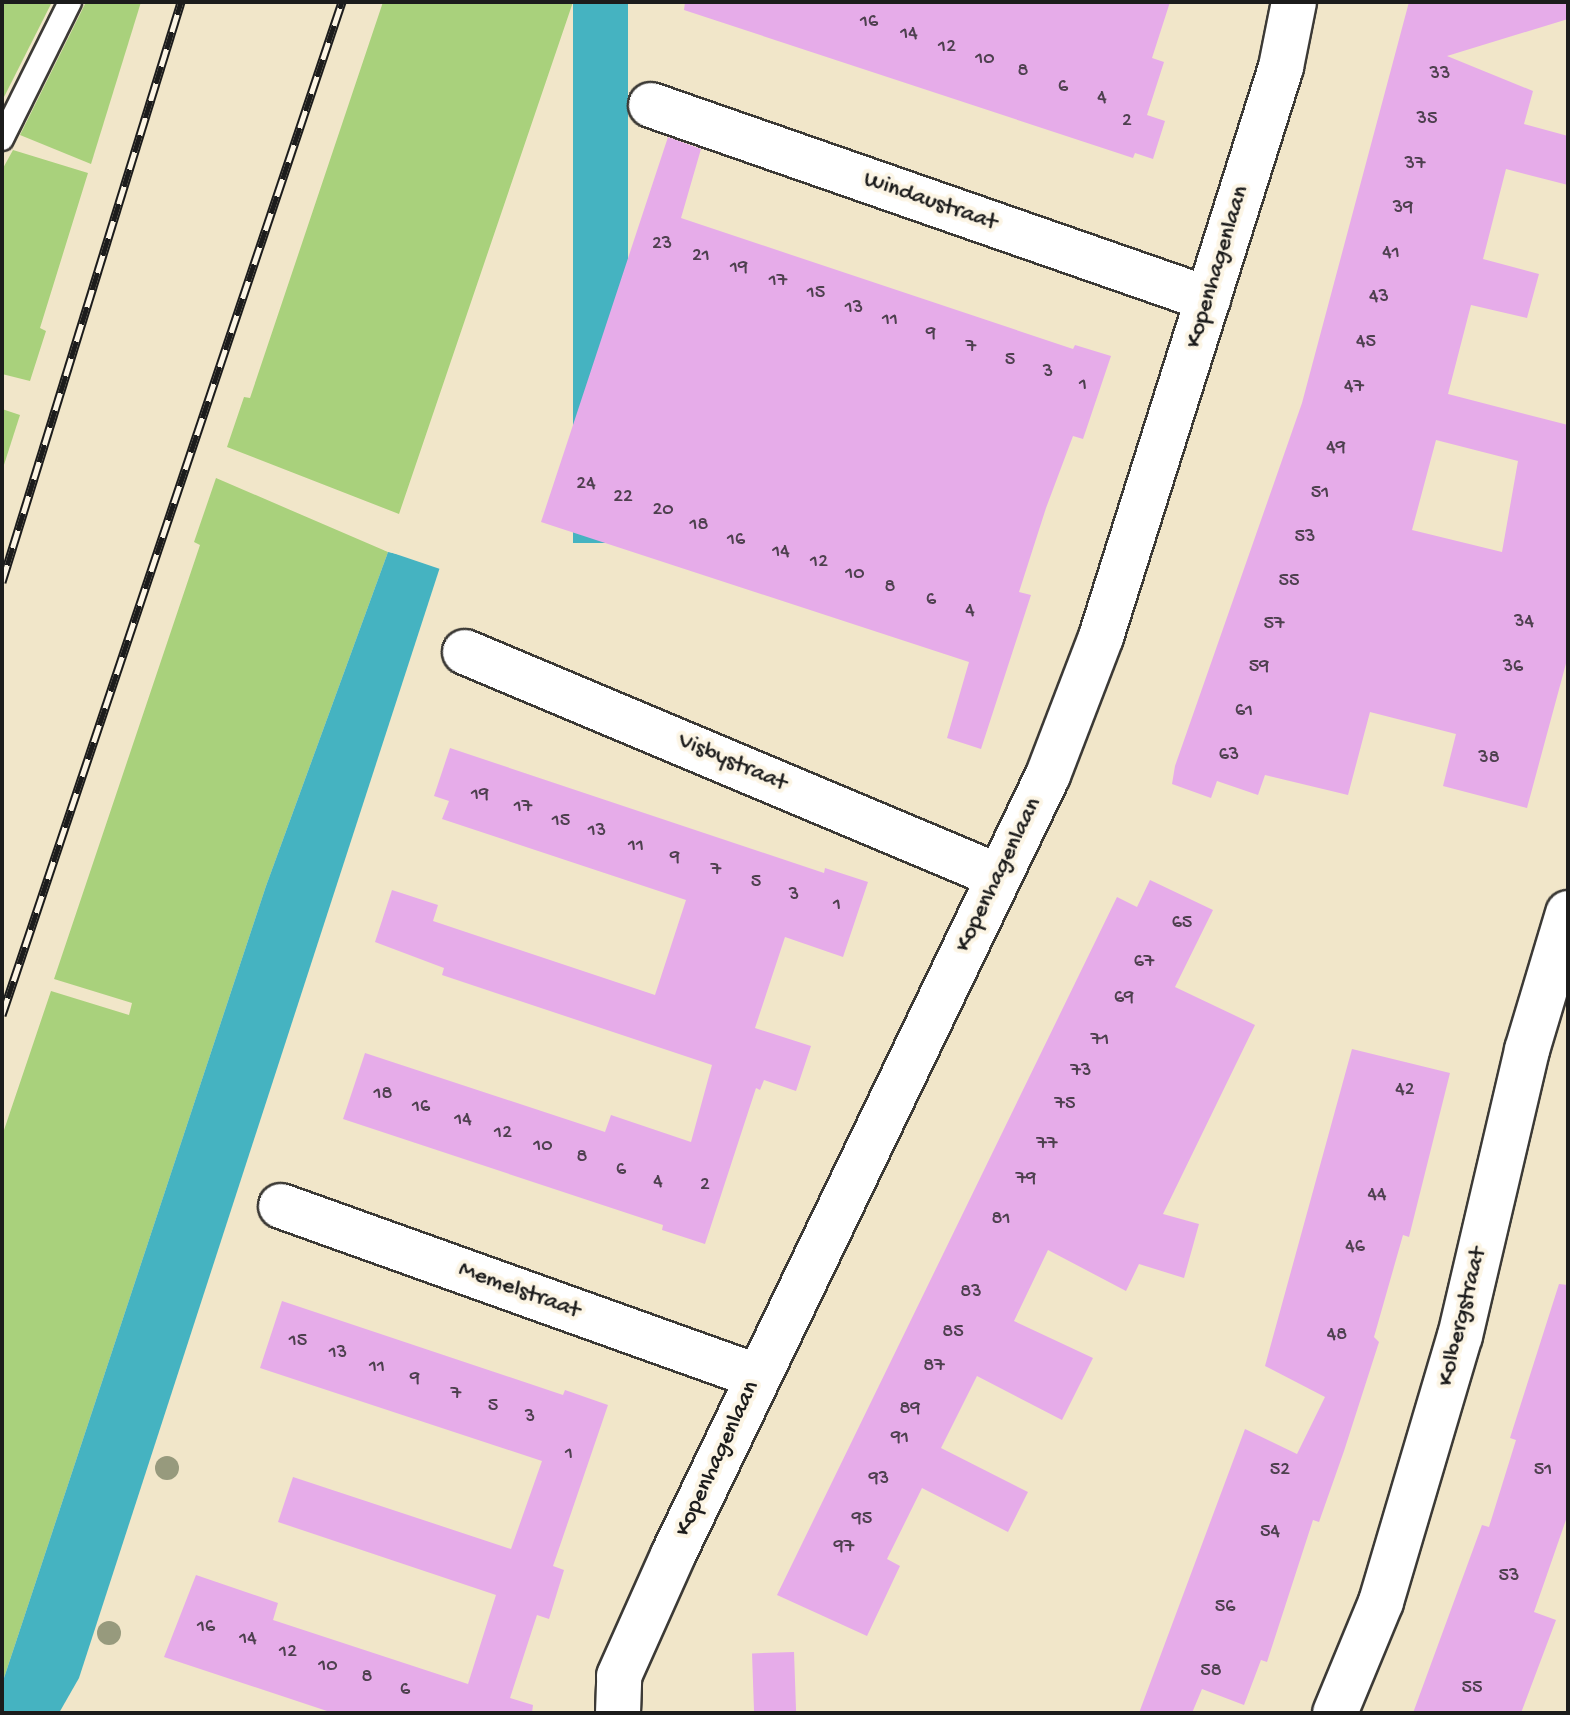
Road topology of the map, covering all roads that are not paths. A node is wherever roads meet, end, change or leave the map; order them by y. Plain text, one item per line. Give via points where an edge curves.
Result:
1 (70, 2) edge
2 (1294, 2) edge
3 (651, 105) dead end
4 (2, 139) edge
5 (1208, 299) junction
6 (465, 652) dead end
7 (998, 876) junction
8 (1568, 913) edge
9 (281, 1206) dead end
10 (756, 1376) junction
11 (618, 1713) edge
12 (1335, 1713) edge

1 - 4 lane
2 - 5 street, Kopenhagenlaan via 1281,67
3 - 5 street, Windaustraat
5 - 7 street, Kopenhagenlaan via 1101,637 1036,803
6 - 7 street, Visbystraat
7 - 10 street, Kopenhagenlaan
8 - 12 street, Kolbergstraat via 1527,1050 1456,1350 1381,1602
9 - 10 street, Memelstraat
10 - 11 street, Kopenhagenlaan via 619,1676

